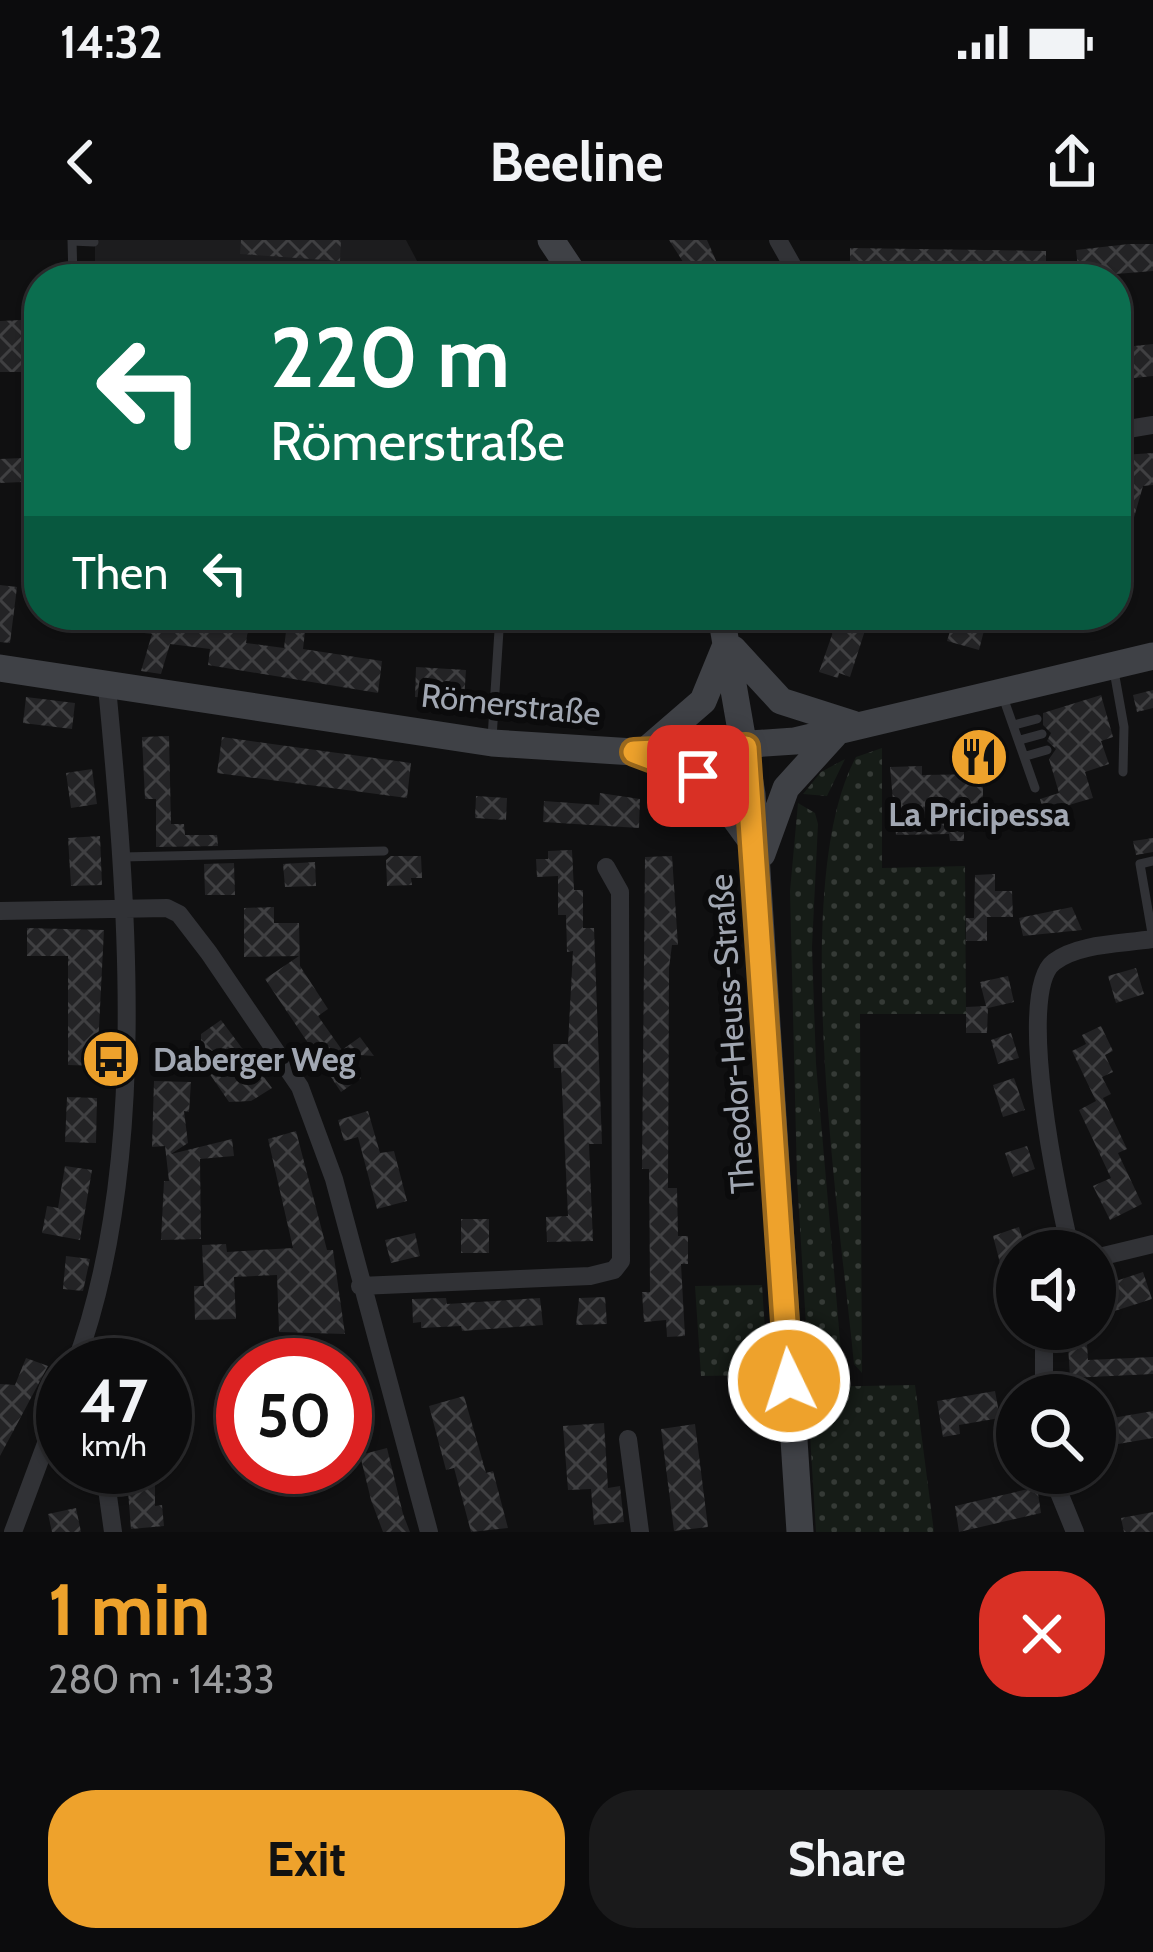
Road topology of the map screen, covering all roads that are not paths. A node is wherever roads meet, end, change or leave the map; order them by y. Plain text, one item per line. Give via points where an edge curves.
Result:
1 (72, 240) edge
2 (94, 242) edge
3 (499, 630) edge
4 (723, 630) edge
5 (724, 630) edge
6 (726, 630) edge
7 (1153, 656) edge
8 (1114, 665) junction
9 (0, 668) edge
10 (107, 687) junction
11 (1001, 692) junction
12 (1118, 696) junction
13 (1102, 700) dead end
14 (1121, 712) junction
15 (1107, 716) dead end
16 (1037, 719) dead end
17 (1014, 725) junction
18 (1124, 727) junction
19 (850, 729) junction
20 (1111, 730) dead end
21 (1042, 734) dead end
22 (1021, 740) junction
23 (492, 743) junction
24 (746, 747) junction
25 (1046, 750) dead end
26 (639, 752) junction
27 (1026, 756) junction
28 (1123, 772) dead end
29 (1036, 788) dead end
30 (384, 851) dead end
31 (122, 857) junction
32 (757, 860) junction
33 (1153, 861) edge
34 (606, 867) dead end
35 (125, 907) junction
36 (0, 910) edge
37 (1153, 939) edge
38 (1067, 1230) edge
39 (1153, 1244) edge
40 (1116, 1253) edge
41 (360, 1286) junction
42 (84, 1338) edge
43 (628, 1439) dead end
44 (36, 1471) edge
45 (107, 1494) edge
46 (1060, 1494) edge
47 (13, 1532) edge
48 (112, 1532) edge
49 (429, 1532) edge
50 (640, 1532) edge
51 (800, 1532) edge
52 (1075, 1532) edge

1 - 2 lane
3 - 23 lane
4 - 26 main road via 703,701
5 - 24 main road, Theodor-Heuss-Straße
6 - 19 main road via 781,701
7 - 8 main road, Römerstraße
8 - 11 main road, Römerstraße
8 - 12 lane
9 - 10 main road, Römerstraße
10 - 23 main road, Römerstraße
10 - 31 street
11 - 17 lane
11 - 19 main road, Römerstraße
12 - 13 lane
12 - 14 lane
14 - 15 lane
14 - 18 lane
16 - 17 lane
17 - 22 lane
18 - 20 lane
18 - 28 lane
19 - 24 main road, Römerstraße
19 - 32 main road via 786,788
21 - 22 lane
22 - 27 lane
23 - 26 main road, Römerstraße
24 - 26 main road, Römerstraße
24 - 32 main road, Theodor-Heuss-Straße
25 - 27 lane
26 - 32 main road via 710,784
27 - 29 lane
30 - 31 lane
31 - 35 street
32 - 51 main road, Theodor-Heuss-Straße
33 - 37 lane via 1140,864
34 - 41 street via 620,892 620,1261 590,1276
35 - 36 street
35 - 41 street via 179,914 300,1087
35 - 42 street via 122,1139 106,1268
37 - 38 street via 1076,951 1041,978 1040,1066
39 - 40 street
41 - 49 street
43 - 50 street
44 - 47 street
45 - 48 street
46 - 52 street

